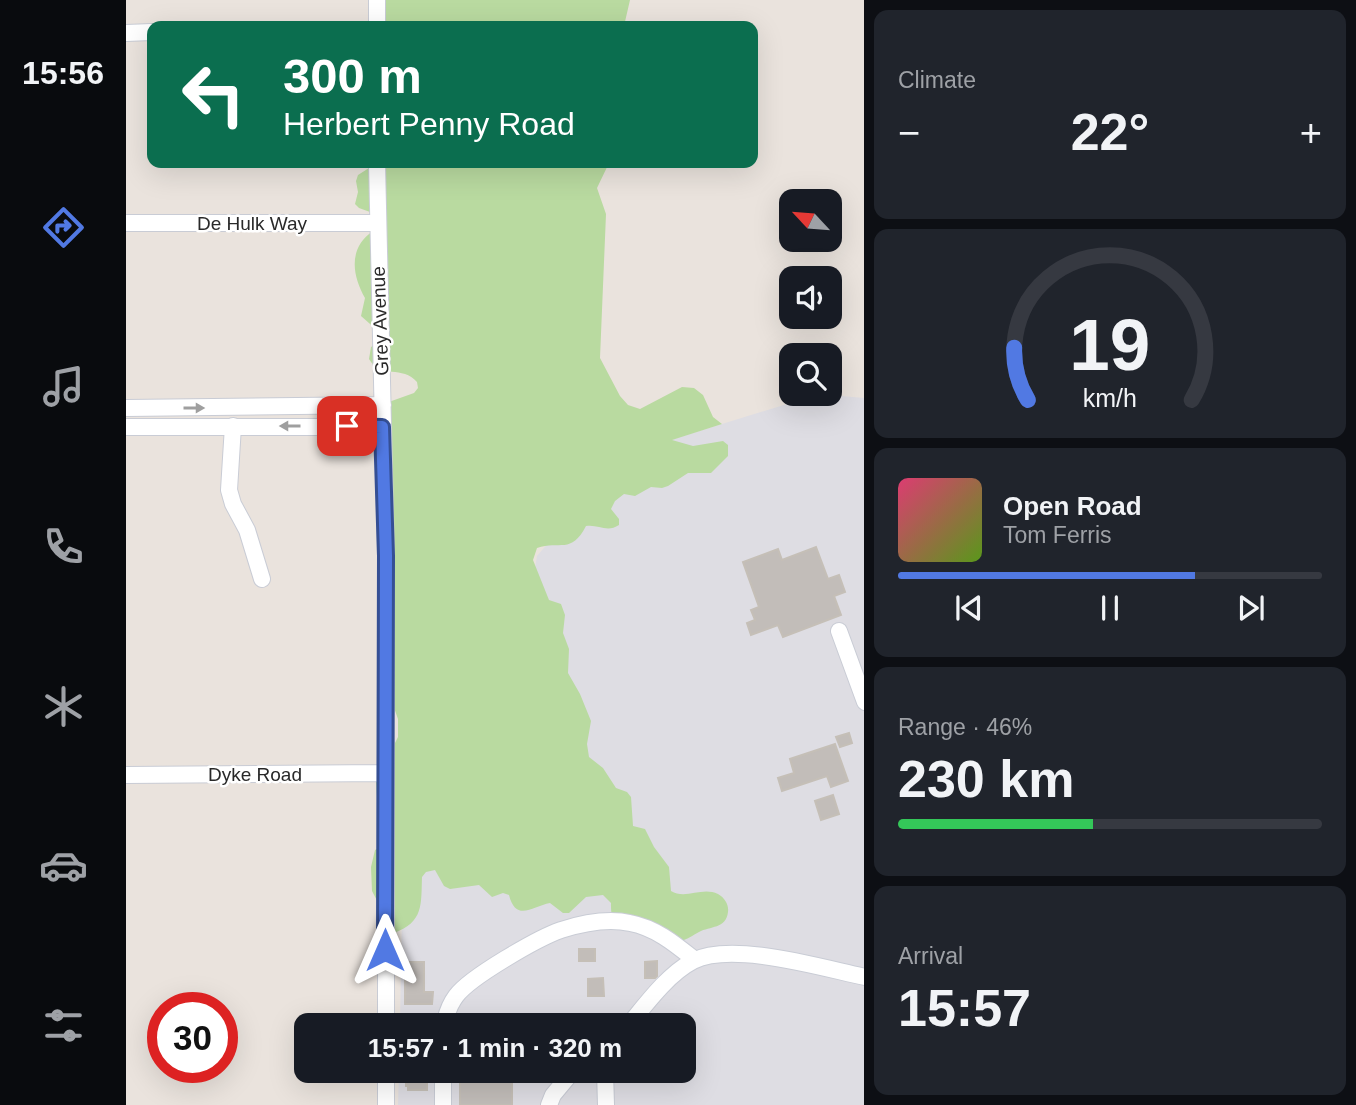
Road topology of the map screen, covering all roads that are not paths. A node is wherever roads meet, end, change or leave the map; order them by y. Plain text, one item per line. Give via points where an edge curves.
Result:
1 (377, 0) edge
2 (377, 21) edge
3 (147, 32) edge
4 (126, 33) edge
5 (377, 168) edge
6 (126, 223) edge
7 (378, 223) junction
8 (383, 405) junction
9 (126, 408) edge
10 (233, 426) junction
11 (126, 427) edge
12 (382, 427) junction
13 (262, 579) dead end
14 (839, 631) dead end
15 (864, 702) edge
16 (384, 773) junction
17 (126, 775) edge
18 (695, 960) junction
19 (864, 977) edge
20 (386, 1013) edge
21 (449, 1013) edge
22 (640, 1013) edge
23 (386, 1083) edge
24 (443, 1083) edge
25 (563, 1083) edge
26 (605, 1083) edge
27 (386, 1105) edge
28 (443, 1105) edge
29 (549, 1105) edge
30 (606, 1105) edge

1 - 2 street
3 - 4 street
5 - 7 street, Grey Avenue
6 - 7 street, De Hulk Way
7 - 8 street, Grey Avenue
9 -> 8 street
8 - 12 street, Grey Avenue
10 - 11 street
12 -> 10 street
10 - 13 street via 229,490
12 - 16 street, Grey Avenue
14 - 15 street
16 - 17 street, Dyke Road
16 - 20 street, Grey Avenue
18 - 19 street via 714,955 762,956
18 - 21 street via 655,931 630,923 579,925 558,931 469,982 455,997
18 - 22 street via 680,969
23 - 27 street
24 - 28 street
25 - 29 street
26 - 30 street

